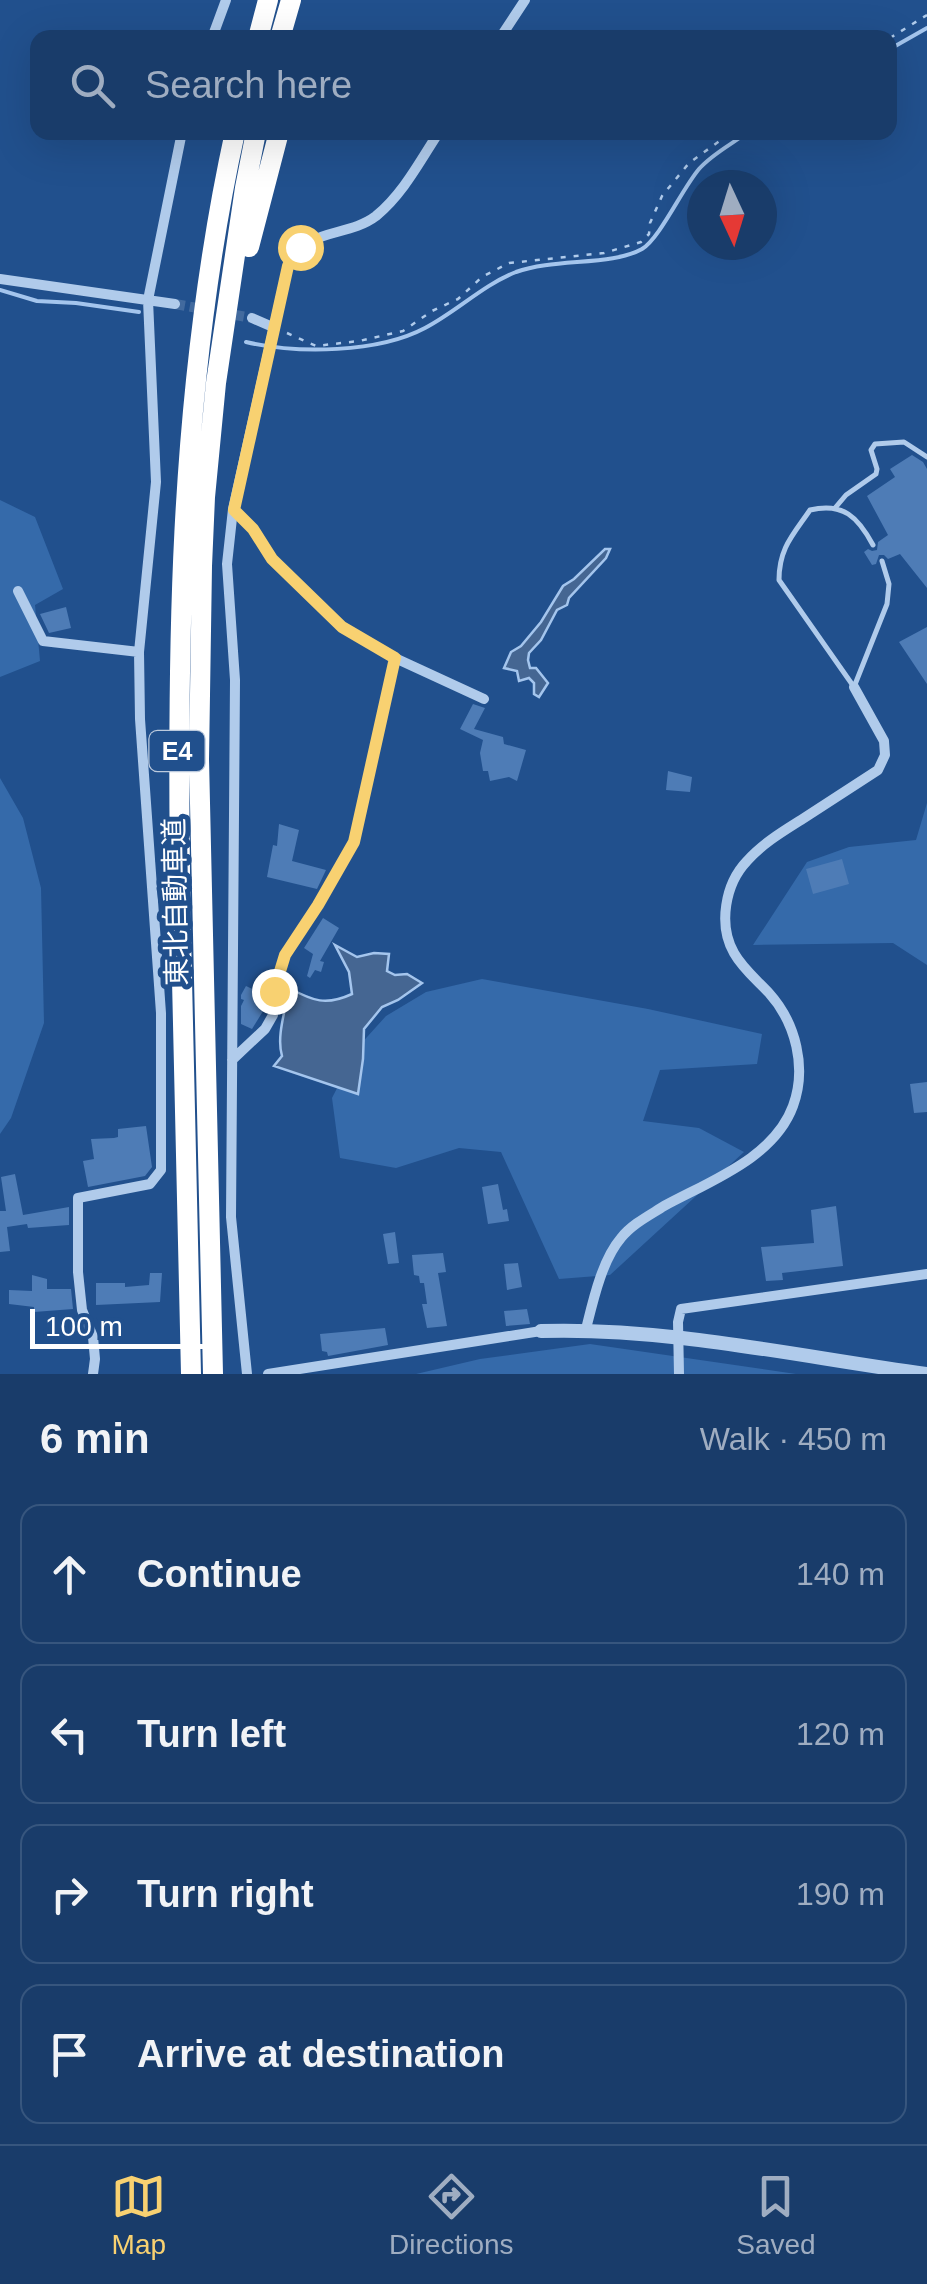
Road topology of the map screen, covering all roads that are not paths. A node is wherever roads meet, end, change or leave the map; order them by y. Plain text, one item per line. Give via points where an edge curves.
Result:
1 (226, 0) edge
2 (268, 0) edge
3 (291, 0) edge
4 (525, 0) edge
5 (215, 30) edge
6 (260, 30) edge
7 (282, 30) edge
8 (505, 30) edge
9 (180, 140) edge
10 (234, 140) edge
11 (255, 140) edge
12 (277, 140) edge
13 (433, 140) edge
14 (0, 279) edge
15 (148, 300) junction
16 (175, 304) tunnel mouth
17 (252, 318) tunnel mouth
18 (275, 328) junction
19 (927, 457) edge
20 (206, 497) junction
21 (836, 508) junction
22 (234, 510) junction
23 (874, 545) dead end
24 (882, 561) dead end
25 (18, 591) dead end
26 (139, 652) junction
27 (395, 658) junction
28 (854, 686) junction
29 (484, 699) dead end
30 (232, 1060) junction
31 (927, 1274) edge
32 (586, 1329) junction
33 (541, 1330) joint
34 (678, 1338) junction
35 (213, 1372) edge
36 (191, 1373) edge
37 (93, 1374) edge
38 (247, 1374) edge
39 (268, 1374) edge
40 (679, 1374) edge
41 (927, 1374) edge

1 - 5 street
2 - 6 highway
3 - 7 highway
4 - 8 street
9 - 15 street
10 - 36 highway, 東北自動車道 / E4 via 198,355 181,602 178,777
11 - 20 highway, 東北自動車道 / E4 via 216,383
12 - 20 highway via 253,225 220,455
13 - 18 street via 385,208 300,247 288,266
14 - 15 street
15 - 16 street
15 - 26 street via 156,482
17 - 18 street
18 - 22 street
19 - 21 lane via 904,442 875,444 876,474
20 - 35 highway, 東北自動車道 / E4 via 199,759
21 - 23 lane via 854,516
21 - 28 lane via 810,510 787,544 780,580
22 - 27 street via 272,559 342,627
22 - 30 street via 227,564 236,680
24 - 28 lane via 887,604
25 - 26 street via 43,641
26 - 37 street via 162,1013 161,1170 150,1184 78,1198 78,1272 93,1337
27 - 29 street
27 - 30 street via 354,842 285,955 265,1029
28 - 32 street via 884,741 878,770 765,843 732,884 726,908 732,950 772,996 796,1041 794,1104 762,1151 647,1216 621,1238 596,1286
30 - 38 street via 231,1217
31 - 34 street via 682,1308
32 - 33 street
32 - 34 street
33 - 39 street
34 - 40 street
34 - 41 street

